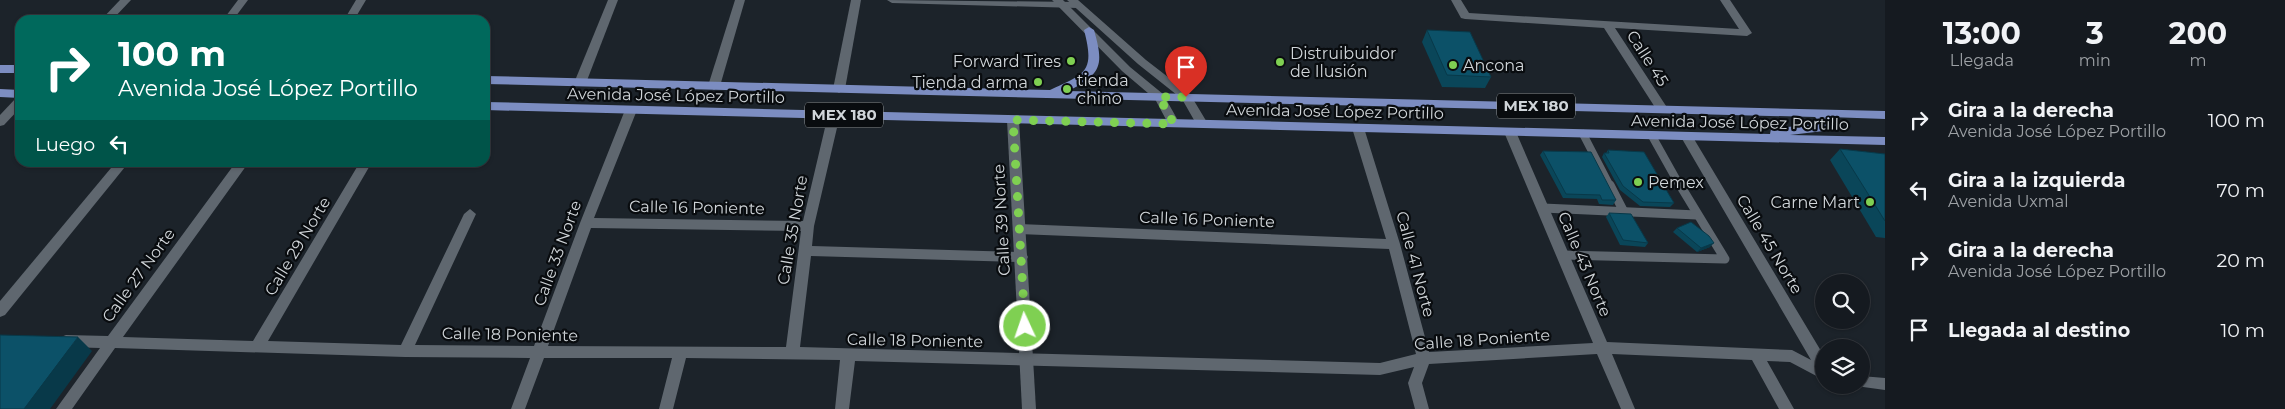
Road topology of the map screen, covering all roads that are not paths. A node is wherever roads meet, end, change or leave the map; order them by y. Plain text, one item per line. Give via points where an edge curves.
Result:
1 (126, 0) edge
2 (244, 0) edge
3 (361, 0) edge
4 (613, 0) edge
5 (740, 0) edge
6 (856, 0) edge
7 (892, 0) edge
8 (1456, 0) edge
9 (1725, 0) edge
10 (1067, 3) edge
11 (111, 15) edge
12 (232, 15) edge
13 (351, 15) edge
14 (1607, 24) junction
15 (1089, 30) junction
16 (0, 69) edge
17 (15, 69) edge
18 (490, 80) edge
19 (580, 82) junction
20 (714, 86) junction
21 (839, 89) junction
22 (0, 93) edge
23 (15, 94) edge
24 (1053, 94) junction
25 (1159, 97) junction
26 (1186, 97) junction
27 (15, 106) edge
28 (490, 106) edge
29 (1662, 109) junction
30 (631, 110) junction
31 (1819, 114) junction
32 (834, 115) junction
33 (1885, 115) edge
34 (1013, 120) junction
35 (0, 122) edge
36 (1174, 124) junction
37 (1202, 124) junction
38 (1358, 128) junction
39 (1510, 132) junction
40 (1583, 134) junction
41 (1652, 136) junction
42 (1687, 137) junction
43 (1708, 137) junction
44 (1885, 142) edge
45 (119, 167) edge
46 (239, 167) edge
47 (363, 167) edge
48 (1543, 208) junction
49 (1624, 212) junction
50 (470, 214) dead end
51 (1697, 216) junction
52 (586, 223) junction
53 (808, 226) junction
54 (1019, 229) junction
55 (1394, 244) junction
56 (804, 251) junction
57 (1562, 255) junction
58 (1021, 257) junction
59 (0, 311) edge
60 (50, 340) edge
61 (110, 343) junction
62 (257, 347) junction
63 (1601, 348) junction
64 (405, 350) junction
65 (540, 351) junction
66 (792, 353) junction
67 (1815, 353) edge
68 (680, 354) junction
69 (1756, 354) junction
70 (848, 356) junction
71 (1424, 358) junction
72 (1027, 360) junction
73 (1815, 369) edge
74 (1870, 383) edge
75 (1885, 384) edge
76 (63, 409) edge
77 (518, 409) edge
78 (666, 409) edge
79 (842, 409) edge
80 (1029, 409) edge
81 (1422, 409) edge
82 (1628, 409) edge
83 (1787, 409) edge

1 - 11 street
2 - 12 street
3 - 13 street
4 - 19 street
5 - 20 street
6 - 21 street
7 - 10 street
8 - 14 street via 1465,16
9 - 14 street via 1747,33
10 - 15 street
10 - 26 street
14 - 29 street, Calle 45
15 - 24 main road via 1095,58 1092,66 1087,74
15 - 25 street via 1126,69
16 - 17 main road
18 - 19 main road, Avenida José López Portillo / MEX 180
19 - 20 main road, Avenida José López Portillo / MEX 180
20 - 21 main road, Avenida José López Portillo / MEX 180
21 - 24 main road, Avenida José López Portillo / MEX 180
22 - 23 main road
24 - 25 main road, Avenida José López Portillo / MEX 180
25 - 26 main road, Avenida José López Portillo / MEX 180
25 - 36 street
26 - 29 main road, Avenida José López Portillo / MEX 180
26 - 37 street
27 - 35 street
28 - 30 main road, Avenida José López Portillo / MEX 180
29 - 31 main road, Avenida José López Portillo / MEX 180
30 - 32 main road, Avenida José López Portillo / MEX 180
30 - 52 street, Calle 33 Norte
31 - 33 main road, Avenida José López Portillo / MEX 180
31 - 43 main road via 1828,122 1828,127
32 - 34 main road, Avenida José López Portillo / MEX 180
32 - 53 street, Calle 35 Norte
34 - 36 main road, Avenida José López Portillo / MEX 180
34 - 54 street, Calle 39 Norte
36 - 37 main road, Avenida José López Portillo / MEX 180
37 - 38 main road, Avenida José López Portillo / MEX 180
38 - 39 main road, Avenida José López Portillo / MEX 180
38 - 55 street, Calle 41 Norte
39 - 40 main road, Avenida José López Portillo / MEX 180
39 - 48 street, Calle 43 Norte
40 - 41 main road, Avenida José López Portillo / MEX 180
40 - 49 lane
41 - 42 main road, Avenida José López Portillo / MEX 180
41 - 51 lane
42 - 43 main road, Avenida José López Portillo / MEX 180
42 - 67 street, Calle 45 Norte
43 - 44 main road, Avenida José López Portillo / MEX 180
45 - 59 street
46 - 61 street, Calle 27 Norte
47 - 62 street, Calle 29 Norte
48 - 49 lane
48 - 57 street, Calle 43 Norte
49 - 51 lane
50 - 64 street
51 - 57 lane via 1725,259
52 - 53 street, Calle 16 Poniente
52 - 65 street, Calle 33 Norte
53 - 56 street, Calle 35 Norte
54 - 55 street, Calle 16 Poniente
54 - 58 street, Calle 39 Norte
55 - 71 street, Calle 41 Norte
56 - 58 street
56 - 66 street, Calle 35 Norte
57 - 63 street, Calle 43 Norte
58 - 72 street, Calle 39 Norte
60 - 61 street, Calle 18 Poniente
61 - 62 street, Calle 18 Poniente
61 - 76 street, Calle 27 Norte
62 - 64 street, Calle 18 Poniente
63 - 69 street, Calle 18 Poniente
63 - 71 street, Calle 18 Poniente
63 - 82 street, Calle 43 Norte
64 - 65 street, Calle 18 Poniente
65 - 68 street, Calle 18 Poniente
65 - 77 street, Calle 33 Norte
66 - 68 street, Calle 18 Poniente
66 - 70 street, Calle 18 Poniente
68 - 78 street
69 - 73 street, Calle 18 Poniente via 1792,356
69 - 83 street
70 - 72 street, Calle 18 Poniente
70 - 79 street
71 - 72 street, Calle 18 Poniente via 1380,369
71 - 81 street via 1415,383
72 - 80 street, Calle 39 Norte
74 - 75 street

